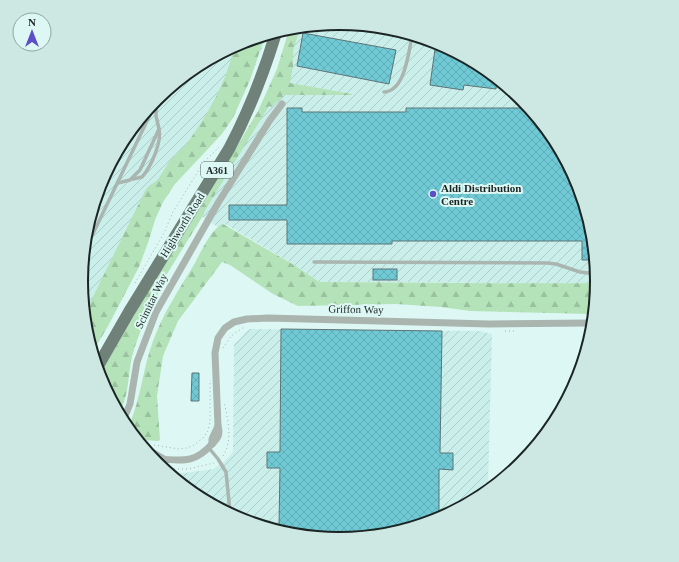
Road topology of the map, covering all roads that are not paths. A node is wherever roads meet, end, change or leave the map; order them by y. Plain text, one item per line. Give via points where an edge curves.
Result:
1 (274, 39) edge
2 (411, 41) edge
3 (384, 92) dead end
4 (282, 104) dead end
5 (157, 110) edge
6 (149, 118) edge
7 (158, 126) junction
8 (130, 180) junction
9 (118, 182) junction
10 (93, 234) edge
11 (314, 262) dead end
12 (590, 273) edge
13 (587, 324) edge
14 (101, 360) edge
15 (126, 413) edge
16 (210, 446) junction
17 (160, 456) edge
18 (164, 459) joint
19 (229, 507) edge

1 - 14 main road, Highworth Road / A361 via 243,123
2 - 3 lane via 402,80 393,90
4 - 15 street, Scimitar Way via 218,203 156,312 137,362
5 - 7 lane
6 - 9 lane
7 - 8 lane via 140,170
7 - 8 lane via 159,142 145,174
8 - 9 lane
9 - 10 lane
11 - 12 lane via 547,263
13 - 16 street, Griffon Way via 261,318 240,320 225,328 215,346 218,426
16 - 18 street via 200,456 191,460
16 - 19 lane via 226,472
17 - 18 street

